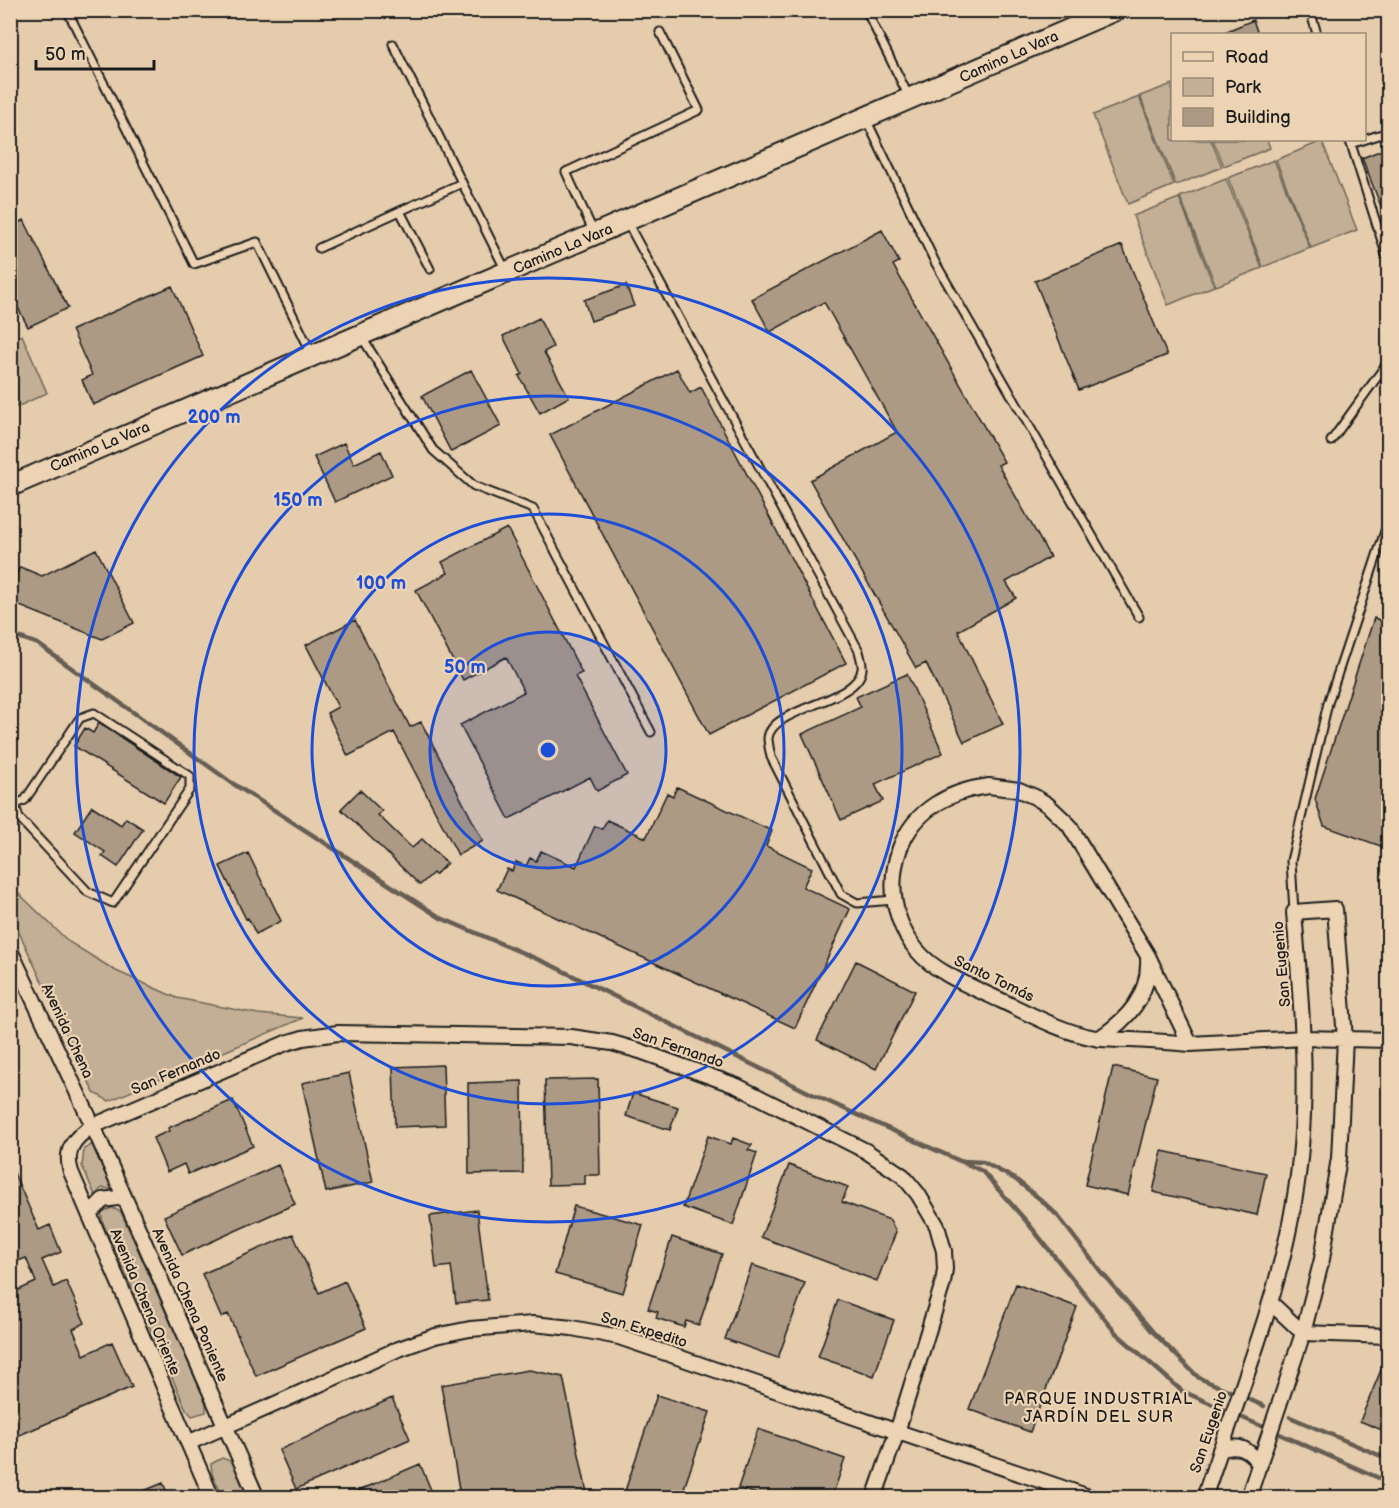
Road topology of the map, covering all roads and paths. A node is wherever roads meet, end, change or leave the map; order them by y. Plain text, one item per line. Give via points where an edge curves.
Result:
1 (866, 10) edge
2 (1115, 10) edge
3 (1310, 10) edge
4 (69, 14) dead end
5 (1093, 15) edge
6 (660, 32) dead end
7 (1317, 33) edge
8 (393, 44) dead end
9 (910, 99) junction
10 (866, 119) junction
11 (1389, 132) edge
12 (1366, 138) edge
13 (1350, 142) edge
14 (462, 183) junction
15 (400, 212) junction
16 (627, 222) junction
17 (595, 235) junction
18 (319, 248) dead end
19 (1389, 260) edge
20 (430, 269) dead end
21 (507, 273) junction
22 (361, 336) junction
23 (313, 356) junction
24 (1389, 362) edge
25 (1331, 441) dead end
26 (10, 486) edge
27 (1389, 522) edge
28 (1139, 617) dead end
29 (651, 732) dead end
30 (13, 806) edge
31 (894, 900) junction
32 (1294, 912) junction
33 (10, 950) edge
34 (1148, 956) junction
35 (1304, 1038) junction
36 (1098, 1039) junction
37 (1345, 1039) junction
38 (1389, 1040) edge
39 (1190, 1044) junction
40 (93, 1126) junction
41 (124, 1197) junction
42 (89, 1214) junction
43 (1271, 1302) junction
44 (1303, 1333) junction
45 (1389, 1336) edge
46 (226, 1425) junction
47 (897, 1432) junction
48 (188, 1443) junction
49 (1220, 1450) junction
50 (1260, 1465) junction
51 (212, 1497) edge
52 (257, 1497) edge
53 (874, 1497) edge
54 (1092, 1497) edge
55 (1204, 1497) edge
56 (1248, 1497) edge

1 - 9 lane
2 - 5 street, Camino La Vara
3 - 7 lane
4 - 23 lane via 194,264 257,242
5 - 9 street, Camino La Vara
6 - 17 lane via 699,110 566,172
8 - 14 lane
9 - 10 street, Camino La Vara
10 - 16 street, Camino La Vara
10 - 28 lane via 935,262
11 - 12 lane
13 - 19 lane
14 - 15 lane
14 - 21 lane
15 - 18 lane
15 - 20 lane
16 - 17 street, Camino La Vara
16 - 31 lane via 859,651 862,670 851,688 772,728 768,737 771,757 841,894 857,903
17 - 21 street, Camino La Vara
21 - 22 street, Camino La Vara
22 - 23 street, Camino La Vara
22 - 29 lane via 433,450 474,486 533,510
23 - 26 street, Camino La Vara
24 - 25 lane
27 - 32 lane via 1322,725 1291,861
30 - 30 lane via 25,800 80,718 94,713 190,776 190,789 113,903 87,892 19,818
31 - 34 street, Santo Tomás via 895,865 902,844 928,808 970,788 1019,790 1048,805 1069,825
31 - 36 street, Santo Tomás via 898,920 910,943 943,972 1051,1024
32 - 35 street, San Eugenio
32 - 37 street, San Eugenio via 1335,909
33 - 40 street, Avenida Chena
34 - 36 street via 1149,973 1141,997 1128,1017
34 - 39 street, Santo Tomás
35 - 37 street, Santo Tomás
35 - 39 street, Santo Tomás
35 - 43 street, San Eugenio via 1300,1165 1292,1219
36 - 39 street, Santo Tomás
37 - 38 street, Santo Tomás
37 - 44 street, San Eugenio via 1339,1158 1322,1259
40 - 41 street, Avenida Chena Poniente
40 - 42 street, Avenida Chena Oriente via 76,1138 69,1160
40 - 47 street, San Fernando via 286,1043 338,1033 552,1036 612,1043 737,1086 888,1165 918,1194 937,1226 944,1251 943,1283
41 - 42 street via 103,1200
41 - 46 street, Avenida Chena Poniente
42 - 48 street, Avenida Chena Oriente
43 - 44 street
43 - 49 street, San Eugenio
44 - 45 street
44 - 50 street, San Eugenio
46 - 47 street, San Expedito via 421,1340 470,1329 533,1324 619,1337
46 - 48 street, San Expedito
46 - 52 street, Avenida Chena Poniente
47 - 53 street, San Fernando
47 - 54 street, San Expedito
48 - 51 street, Avenida Chena Oriente
49 - 50 street via 1230,1446 1244,1449
49 - 55 street, San Eugenio
50 - 56 street, San Eugenio

